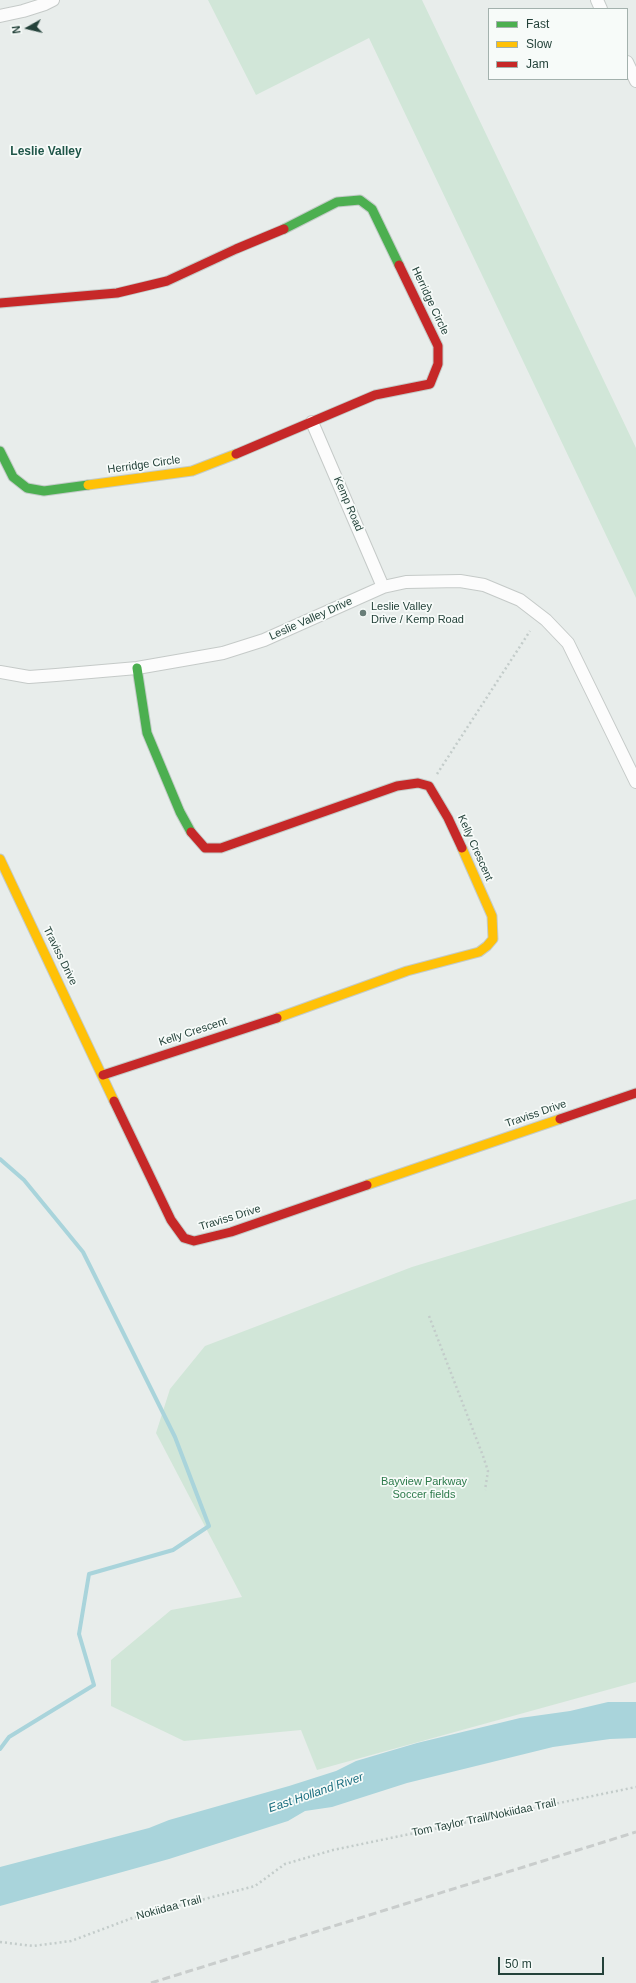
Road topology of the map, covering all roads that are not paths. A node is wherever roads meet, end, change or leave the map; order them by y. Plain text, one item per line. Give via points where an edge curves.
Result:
1 (53, 0) edge
2 (0, 16) edge
3 (628, 64) edge
4 (636, 81) edge
5 (0, 303) edge
6 (312, 422) junction
7 (0, 451) edge
8 (383, 587) junction
9 (136, 668) junction
10 (0, 672) edge
11 (636, 782) edge
12 (0, 859) edge
13 (103, 1075) junction
14 (636, 1093) edge

1 - 2 street via 23,12
3 - 4 street
5 - 6 street, Herridge Circle via 117,293 167,281 295,225 337,202 360,200 372,209 403,271 438,346 438,364 430,384 376,395
6 - 7 street, Herridge Circle via 192,470 44,491 27,488 13,477
6 - 8 street, Kemp Road
8 - 9 street, Leslie Valley Drive via 264,640 230,651
8 - 11 street, Leslie Valley Drive via 406,582 460,581 484,585 520,600 546,620 568,643
9 - 10 street, Leslie Valley Drive via 36,676
9 - 13 street, Kelly Crescent via 147,733 180,812 193,836 206,848 220,848 233,844 397,786 418,783 429,786 448,818 492,916 493,939 479,952 407,971
12 - 13 street, Traviss Drive
13 - 14 street, Traviss Drive via 171,1220 184,1238 194,1241 231,1232

